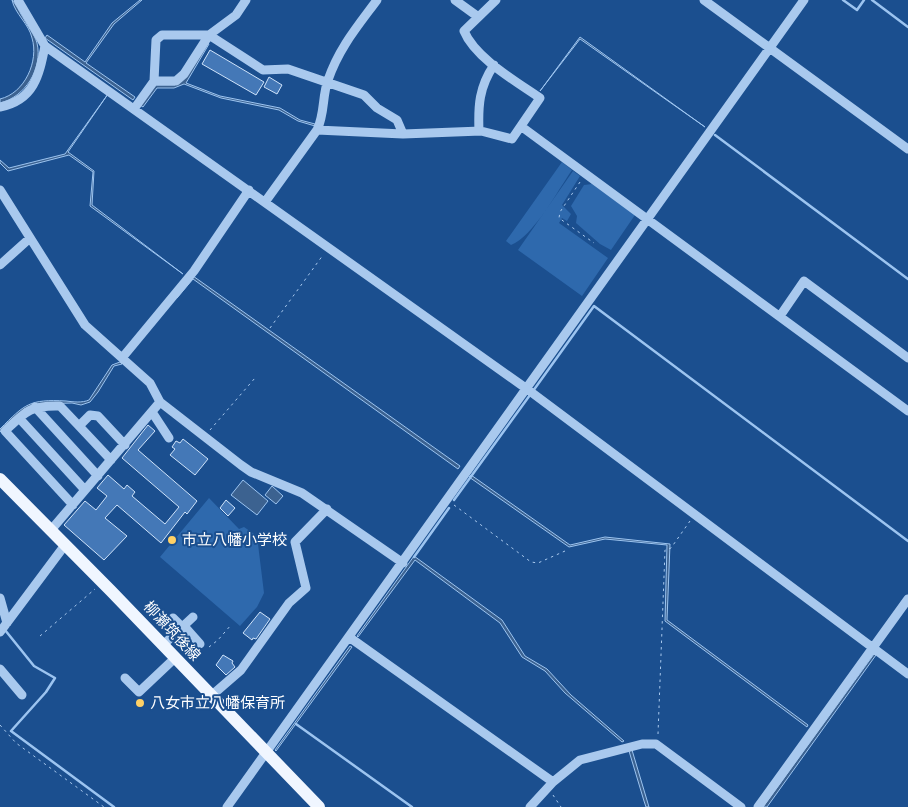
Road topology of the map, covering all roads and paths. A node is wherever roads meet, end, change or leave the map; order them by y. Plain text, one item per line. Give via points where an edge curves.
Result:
1 (18, 0) edge
2 (246, 0) edge
3 (376, 0) edge
4 (455, 0) edge
5 (496, 0) edge
6 (704, 0) edge
7 (804, 0) edge
8 (477, 16) junction
9 (209, 36) junction
10 (45, 46) junction
11 (770, 47) junction
12 (494, 65) junction
13 (154, 82) junction
14 (327, 83) junction
15 (0, 107) edge
16 (134, 108) junction
17 (522, 127) junction
18 (317, 130) junction
19 (479, 131) junction
20 (403, 134) junction
21 (908, 149) edge
22 (585, 173) junction
23 (0, 190) edge
24 (249, 190) junction
25 (265, 202) junction
26 (647, 218) junction
27 (30, 238) junction
28 (594, 243) dead end
29 (328, 247) junction
30 (0, 265) edge
31 (780, 316) junction
32 (270, 328) dead end
33 (122, 358) junction
34 (908, 358) edge
35 (255, 378) dead end
36 (527, 389) junction
37 (160, 402) junction
38 (35, 406) junction
39 (908, 411) edge
40 (152, 412) junction
41 (19, 418) junction
42 (79, 426) junction
43 (204, 436) junction
44 (169, 438) dead end
45 (124, 445) junction
46 (111, 460) junction
47 (98, 476) junction
48 (0, 479) edge
49 (85, 490) junction
50 (447, 501) junction
51 (73, 505) junction
52 (327, 509) junction
53 (695, 515) junction
54 (51, 530) junction
55 (65, 544) junction
56 (564, 551) dead end
57 (403, 563) junction
58 (104, 580) junction
59 (0, 598) edge
60 (908, 599) edge
61 (174, 618) dead end
62 (193, 618) dead end
63 (7, 623) junction
64 (231, 625) dead end
65 (183, 627) junction
66 (0, 632) edge
67 (40, 636) dead end
68 (349, 637) junction
69 (200, 644) joint
70 (163, 646) junction
71 (873, 648) junction
72 (175, 658) junction
73 (0, 669) edge
74 (908, 674) edge
75 (125, 678) dead end
76 (22, 695) dead end
77 (211, 696) junction
78 (0, 725) edge
79 (658, 745) junction
80 (266, 753) junction
81 (553, 782) junction
82 (546, 790) junction
83 (104, 807) edge
84 (227, 807) edge
85 (319, 807) edge
86 (530, 807) edge
87 (561, 807) edge
88 (742, 807) edge
89 (758, 807) edge

1 - 10 street
2 - 9 street via 236,15
3 - 14 street via 339,50
4 - 8 street
5 - 8 street
6 - 11 street
7 - 11 street
8 - 12 street via 464,31 467,39
9 - 13 street via 176,81
9 - 13 street via 162,35 156,40
9 - 14 street via 263,70 288,69
10 - 15 street via 37,79 28,94 13,104
10 - 16 street
11 - 21 street
11 - 26 street
12 - 17 street via 540,98
12 - 19 street via 482,84 478,103
13 - 16 street
14 - 18 street
14 - 20 street via 364,95 377,108 397,120
16 - 24 street
17 - 19 street via 512,139
17 - 22 street
18 - 20 street
18 - 25 street
19 - 20 street
22 - 26 street
22 - 28 path via 559,218
23 - 27 street
24 - 25 street
24 - 33 street via 194,271
25 - 29 street
26 - 31 street
26 - 36 street
27 - 30 street
27 - 33 street via 85,325
29 - 32 path
29 - 36 street
31 - 34 street via 804,281
31 - 39 street
33 - 37 street via 150,383
35 - 43 path
36 - 50 street
36 - 53 street
37 - 40 street
37 - 43 street
38 - 41 street
38 - 42 street via 60,406
38 - 47 street
40 - 44 street
40 - 45 street
41 - 49 street
41 - 51 street via 5,431
42 - 45 street via 90,415 98,416
42 - 46 street
43 - 52 street via 252,472 302,493
45 - 46 street
46 - 47 street
47 - 49 street
48 - 54 main road, 柳瀬筑後線
49 - 51 street
50 - 56 path via 531,562 538,563
50 - 57 street
51 - 54 street
52 - 57 street
52 - 77 street via 295,542 306,588 289,603 241,670
53 - 71 street
53 - 79 path via 671,548 665,550
54 - 55 main road, 柳瀬筑後線
55 - 58 main road, 柳瀬筑後線
55 - 63 street
57 - 68 street
58 - 67 path
58 - 70 main road, 柳瀬筑後線
59 - 63 street
60 - 71 street
61 - 65 street
62 - 65 street
63 - 66 street
64 - 69 path via 211,646
65 - 69 street
65 - 70 street
68 - 80 street
68 - 81 street
70 - 72 main road, 柳瀬筑後線
71 - 74 street
71 - 89 street
72 - 75 street via 139,692
72 - 77 main road, 柳瀬筑後線
73 - 76 street
77 - 80 main road, 柳瀬筑後線
78 - 83 path via 16,743
79 - 81 street via 642,744 580,760
79 - 88 street
80 - 84 street
80 - 85 main road, 柳瀬筑後線
81 - 82 street
82 - 86 street
82 - 87 path

